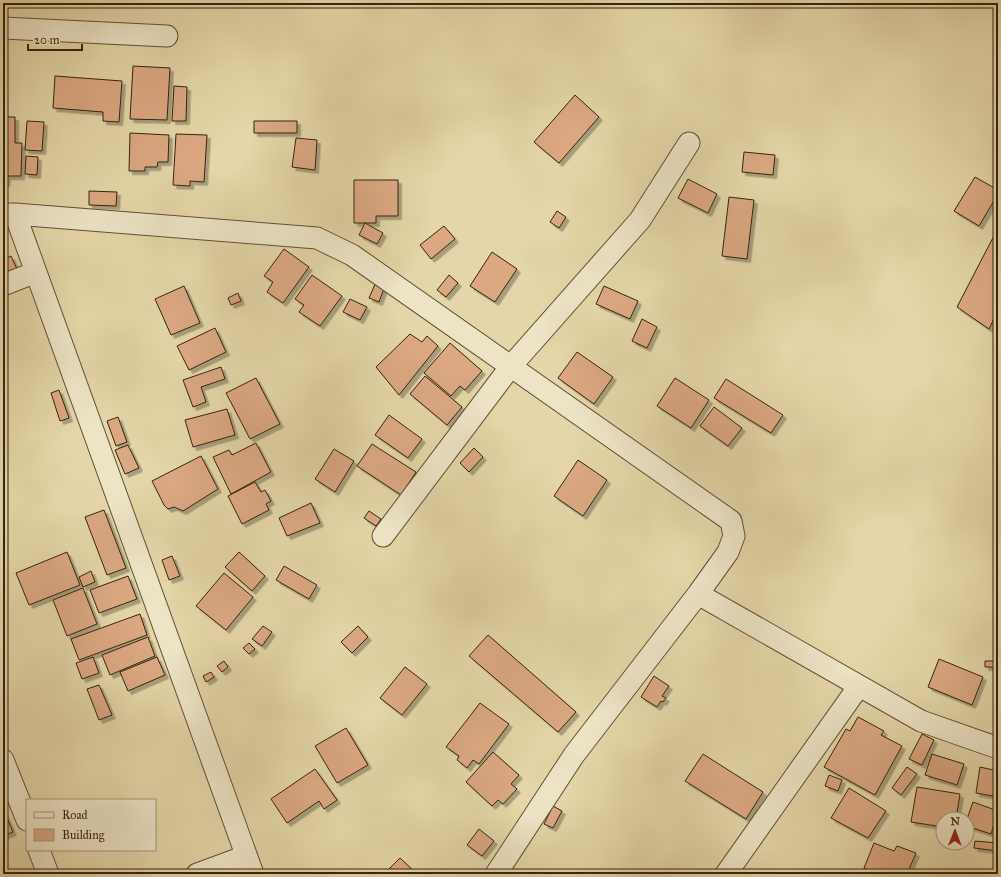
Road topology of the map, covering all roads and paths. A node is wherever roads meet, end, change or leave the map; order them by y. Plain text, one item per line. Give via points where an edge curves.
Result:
1 (3, 28) edge
2 (167, 36) dead end
3 (689, 143) dead end
4 (9, 214) edge
5 (36, 272) junction
6 (3, 285) edge
7 (512, 366) junction
8 (383, 536) dead end
9 (698, 594) junction
10 (859, 686) junction
11 (998, 748) edge
12 (3, 760) edge
13 (26, 818) edge
14 (39, 851) edge
15 (249, 865) edge
16 (48, 874) edge
17 (197, 874) edge
18 (496, 874) edge
19 (726, 874) edge

1 - 2 street
3 - 7 street via 640,220
4 - 5 street
4 - 7 street via 317,238 352,255
5 - 6 street
5 - 15 street
7 - 8 street
7 - 9 street via 732,521 734,536 728,552
9 - 10 street
9 - 18 street via 574,755
10 - 11 street via 921,721
10 - 19 street
12 - 13 street
14 - 16 street
15 - 17 street

